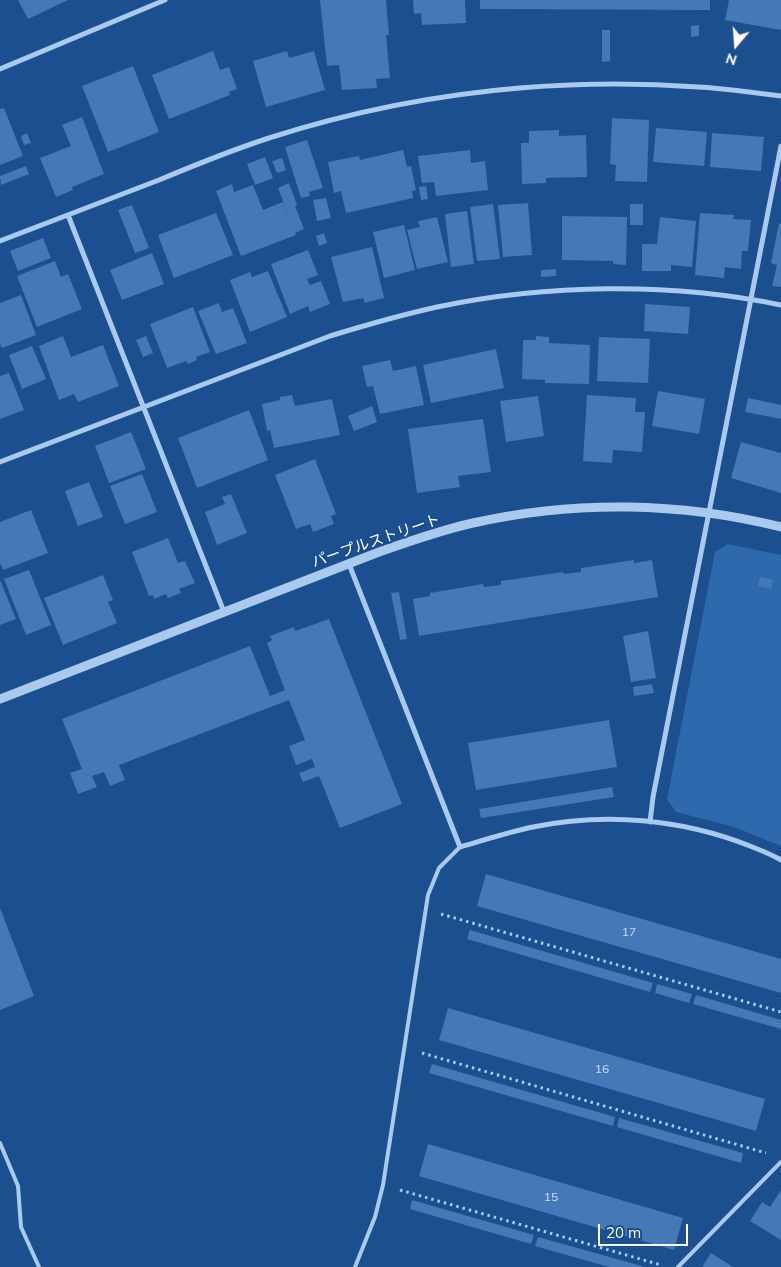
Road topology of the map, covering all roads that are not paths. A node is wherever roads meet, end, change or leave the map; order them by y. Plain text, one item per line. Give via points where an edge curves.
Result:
1 (165, 0) edge
2 (0, 70) edge
3 (781, 96) edge
4 (781, 146) edge
5 (68, 215) junction
6 (0, 241) edge
7 (751, 300) junction
8 (781, 305) edge
9 (144, 407) junction
10 (0, 462) edge
11 (709, 513) junction
12 (781, 527) edge
13 (348, 564) junction
14 (224, 612) junction
15 (0, 699) edge
16 (650, 822) junction
17 (460, 847) junction
18 (781, 860) edge
19 (0, 1143) edge
20 (781, 1162) edge
21 (39, 1267) edge
22 (355, 1267) edge
23 (678, 1267) edge

1 - 2 street
3 - 5 street via 670,85 602,83 466,93 400,104 268,139
4 - 7 street
5 - 6 street
5 - 9 street
7 - 8 street
7 - 9 street via 660,291 604,290 548,292 438,307 330,336
7 - 11 street
9 - 10 street
9 - 14 street
11 - 12 street, パープルストリート
11 - 13 street, パープルストリート via 666,508 601,507 528,513 441,531
11 - 16 street
13 - 14 street, パープルストリート
13 - 17 street
14 - 15 street, パープルストリート
16 - 17 street via 583,820 534,827
16 - 18 street via 730,838
17 - 22 lane via 439,868 428,895 383,1185 375,1217
19 - 21 lane via 18,1186 21,1228
20 - 23 lane

